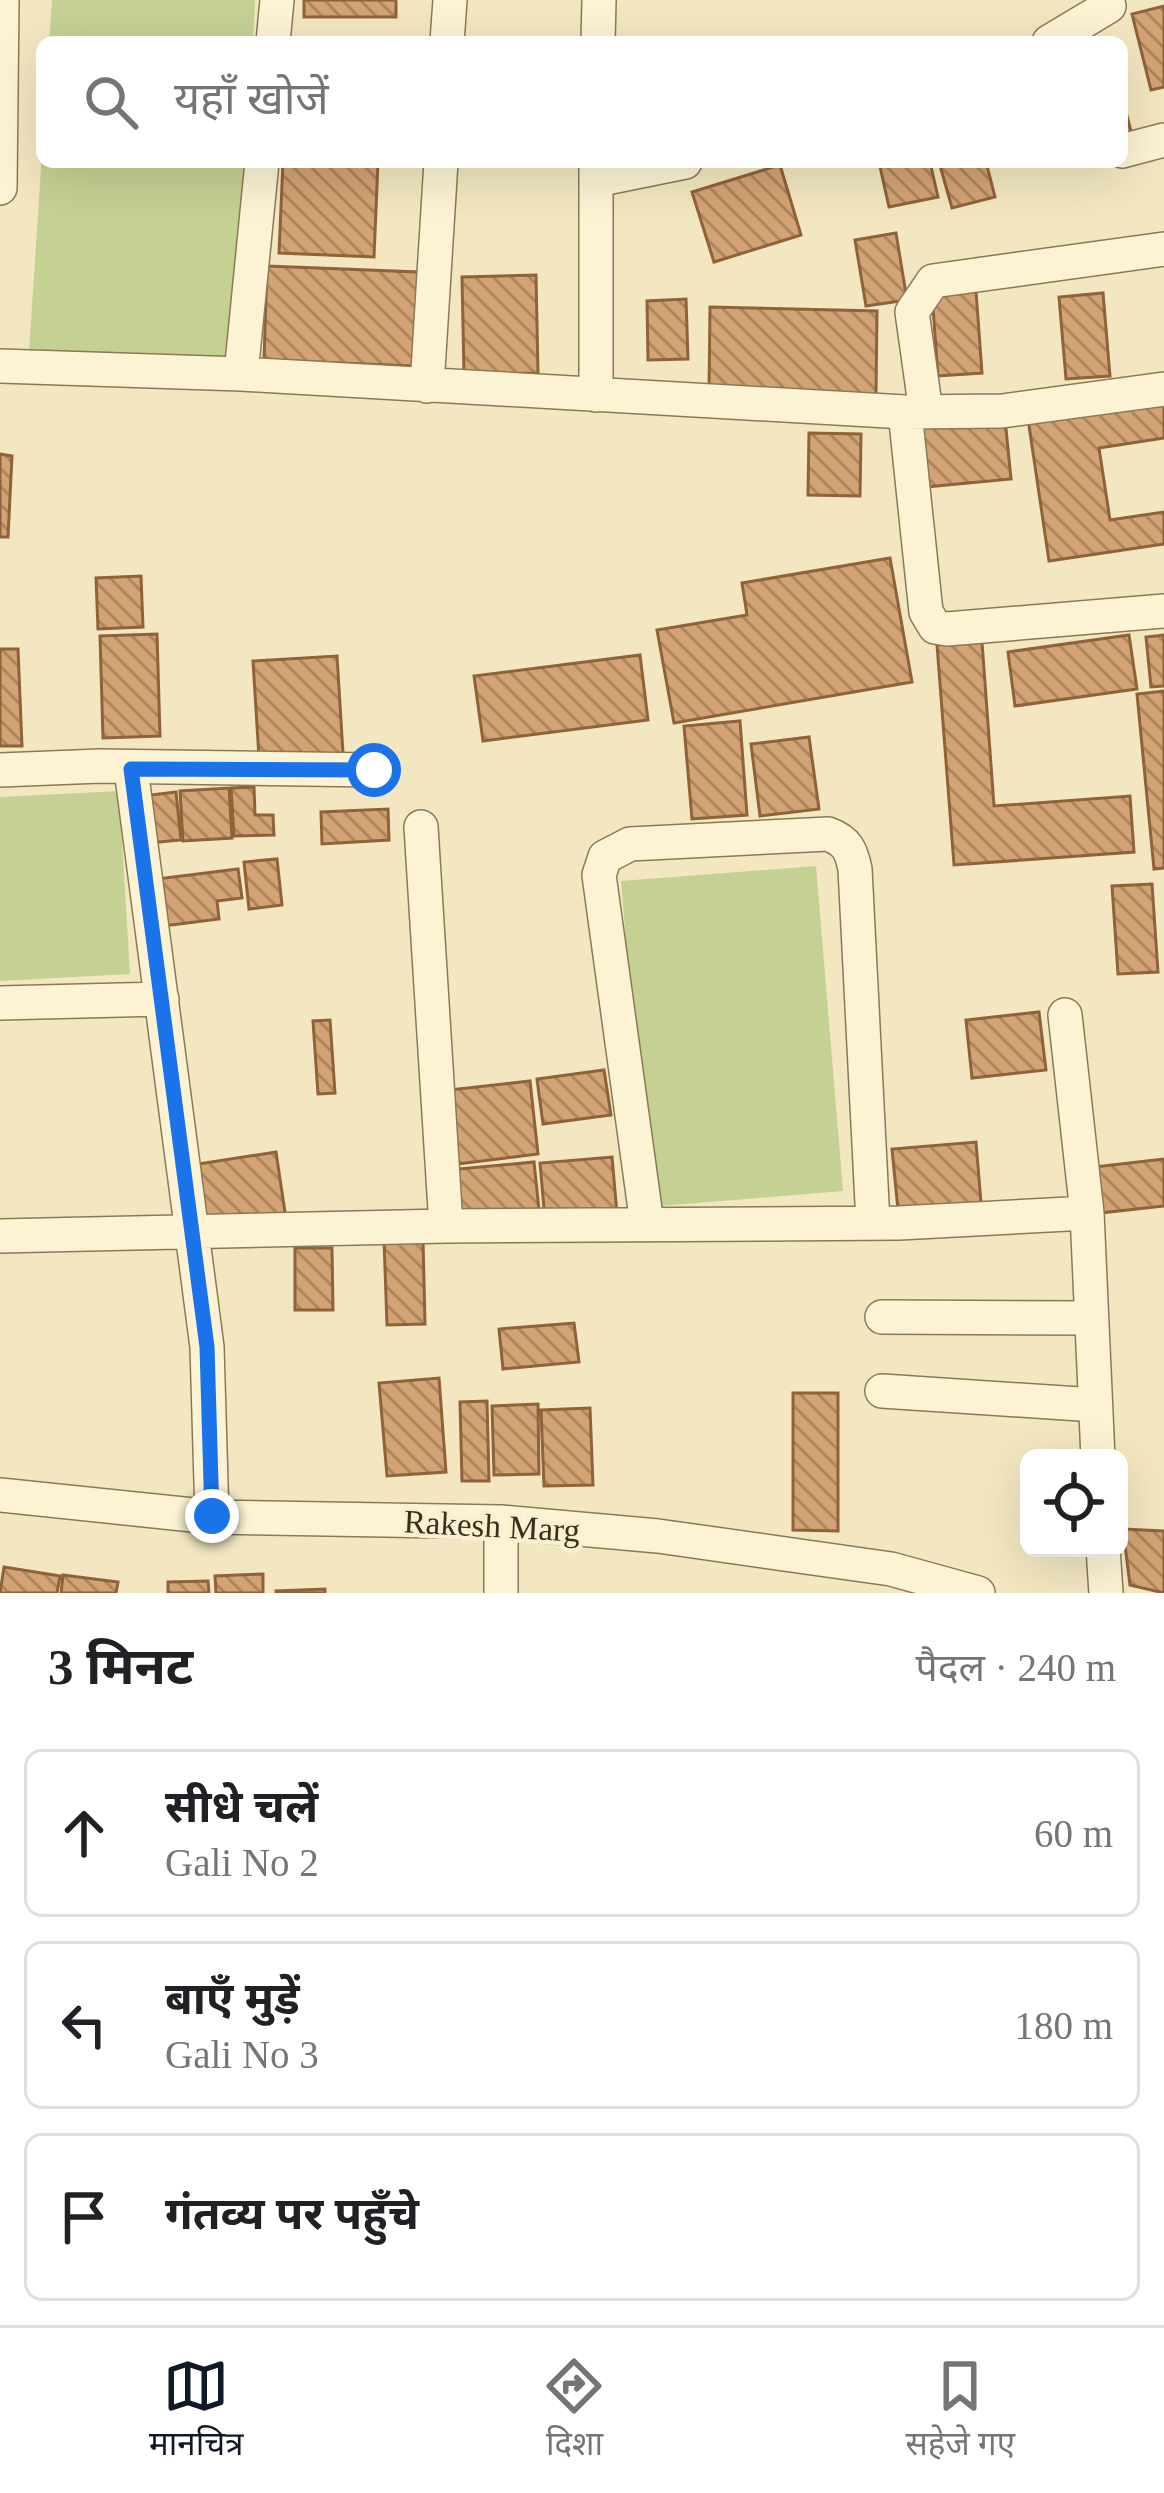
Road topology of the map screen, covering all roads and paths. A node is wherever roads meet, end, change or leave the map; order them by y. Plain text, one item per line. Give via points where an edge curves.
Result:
1 (2, 0) edge
2 (277, 0) edge
3 (450, 0) edge
4 (599, 0) edge
5 (1110, 2) edge
6 (274, 36) edge
7 (447, 36) edge
8 (598, 36) edge
9 (1058, 36) edge
10 (1164, 140) edge
11 (1128, 149) edge
12 (261, 168) edge
13 (441, 168) edge
14 (596, 171) edge
15 (0, 188) edge
16 (1164, 248) edge
17 (0, 366) edge
18 (242, 374) junction
19 (427, 386) junction
20 (1164, 389) edge
21 (596, 395) junction
22 (916, 412) junction
23 (1164, 611) edge
24 (131, 769) junction
25 (0, 770) edge
26 (374, 770) dead end
27 (421, 827) dead end
28 (162, 999) junction
29 (0, 1003) edge
30 (1066, 1015) dead end
31 (1087, 1213) junction
32 (873, 1223) junction
33 (647, 1224) junction
34 (446, 1226) junction
35 (194, 1235) junction
36 (0, 1236) edge
37 (883, 1317) dead end
38 (1091, 1318) junction
39 (883, 1390) dead end
40 (1095, 1406) junction
41 (1097, 1449) edge
42 (0, 1495) edge
43 (212, 1516) junction
44 (501, 1522) junction
45 (1104, 1557) edge
46 (891, 1581) edge
47 (501, 1593) edge
48 (978, 1593) edge
49 (1106, 1593) edge

1 - 15 street
2 - 6 street
3 - 7 street
4 - 8 street
5 - 9 street
10 - 11 street
12 - 18 street
13 - 19 street
14 - 21 street
16 - 22 street via 933,281 913,312
17 - 18 street
18 - 19 street
19 - 21 street
20 - 22 street via 1002,411
21 - 22 street
22 - 23 street via 926,612 935,627
24 - 25 street
24 - 26 street
24 - 28 street
27 - 34 street
28 - 29 street
28 - 35 street
30 - 31 street
31 - 32 street
31 - 38 street
32 - 33 street
32 - 33 street via 855,869 851,849 828,834 630,844 605,857 599,875
33 - 34 street
34 - 35 street
35 - 36 street
35 - 43 street
37 - 38 street
38 - 40 street
39 - 40 street
40 - 41 street
42 - 43 street, Rakesh Marg
43 - 44 street, Rakesh Marg
44 - 46 street, Rakesh Marg via 777,1550
44 - 47 street
45 - 49 street
46 - 48 street, Rakesh Marg

